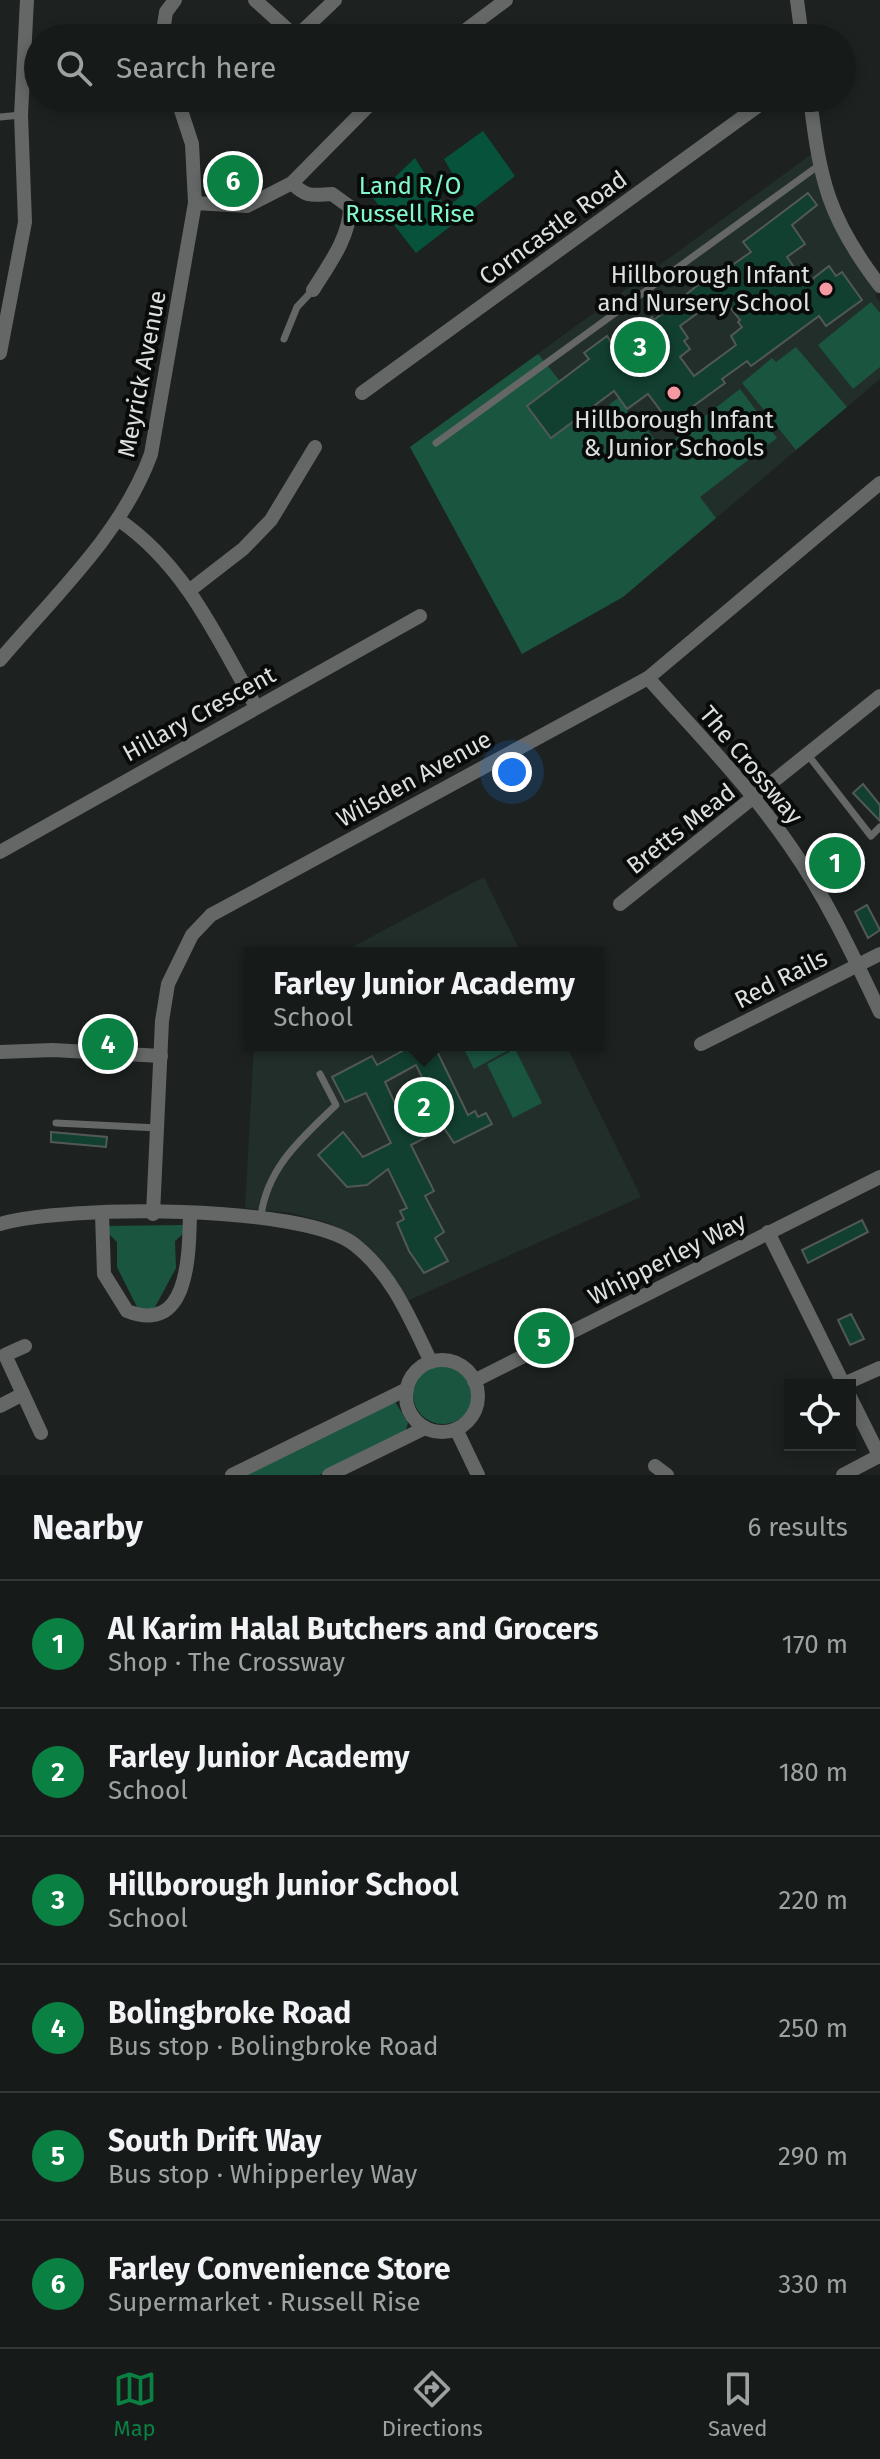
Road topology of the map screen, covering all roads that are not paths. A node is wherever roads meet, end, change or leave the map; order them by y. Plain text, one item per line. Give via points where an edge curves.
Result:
1 (27, 0) edge
2 (175, 0) edge
3 (255, 0) edge
4 (335, 0) edge
5 (506, 0) edge
6 (797, 0) edge
7 (26, 24) edge
8 (164, 24) edge
9 (281, 24) edge
10 (310, 24) edge
11 (474, 24) edge
12 (800, 24) edge
13 (24, 58) edge
14 (182, 112) edge
15 (351, 112) edge
16 (750, 112) edge
17 (812, 112) edge
18 (21, 115) junction
19 (0, 117) edge
20 (818, 166) junction
21 (292, 183) junction
22 (195, 203) junction
23 (880, 286) edge
24 (313, 290) joint
25 (284, 339) dead end
26 (0, 353) edge
27 (362, 393) dead end
28 (436, 443) dead end
29 (315, 447) dead end
30 (880, 483) edge
31 (119, 520) junction
32 (190, 590) junction
33 (420, 616) dead end
34 (0, 660) edge
35 (648, 678) junction
36 (880, 696) edge
37 (256, 707) junction
38 (808, 755) junction
39 (756, 799) junction
40 (880, 827) edge
41 (0, 852) edge
42 (620, 904) dead end
43 (880, 954) edge
44 (858, 965) junction
45 (880, 1012) edge
46 (701, 1044) dead end
47 (0, 1052) edge
48 (161, 1056) junction
49 (320, 1074) dead end
50 (56, 1123) dead end
51 (158, 1128) junction
52 (880, 1177) edge
53 (190, 1213) junction
54 (102, 1214) junction
55 (153, 1214) junction
56 (261, 1216) junction
57 (0, 1224) edge
58 (768, 1232) junction
59 (25, 1346) dead end
60 (431, 1362) junction
61 (880, 1368) edge
62 (842, 1379) edge
63 (474, 1381) junction
64 (856, 1382) edge
65 (407, 1389) junction
66 (23, 1394) junction
67 (0, 1406) edge
68 (856, 1408) edge
69 (425, 1428) junction
70 (456, 1429) junction
71 (41, 1433) dead end
72 (880, 1457) edge
73 (232, 1475) edge
74 (329, 1475) edge
75 (478, 1475) edge
76 (843, 1475) edge

1 - 7 street
2 - 8 street
3 - 9 street
4 - 10 street
5 - 11 street
6 - 12 street
13 - 18 street
14 - 22 street, Meyrick Avenue via 192,144
15 - 21 street
16 - 27 street, Corncastle Road
17 - 20 street
18 - 19 lane
18 - 26 street via 25,222
20 - 23 street via 833,209
20 - 28 lane
21 - 22 street via 247,206
21 - 24 street via 312,198 332,194 350,207 334,256
22 - 31 street, Meyrick Avenue via 151,454
24 - 25 lane via 297,307
29 - 32 street via 271,520
30 - 35 street, Wilsden Avenue
31 - 32 street via 137,532
31 - 34 street, Meyrick Avenue
32 - 37 street
33 - 37 street, Hillary Crescent
35 - 39 street, The Crossway
35 - 48 street, Wilsden Avenue via 211,915 192,935 168,984
36 - 38 street, Bretts Mead
37 - 41 street, Hillary Crescent
38 - 39 street, Bretts Mead
38 - 40 lane via 871,836
39 - 42 street, Bretts Mead
39 - 44 street, The Crossway via 818,888
43 - 44 street, Red Rails
44 - 45 street, The Crossway
44 - 46 street, Red Rails
47 - 48 street
48 - 51 street, Wilsden Avenue
49 - 56 lane via 336,1105 287,1155 264,1195
50 - 51 lane
51 - 55 street, Wilsden Avenue
52 - 58 street, Whipperley Way
53 - 54 street via 188,1275 169,1308 160,1313 127,1311 104,1274
53 - 55 street
53 - 56 street
54 - 55 street
54 - 57 street via 22,1217
56 - 60 street via 350,1234 384,1273
58 - 62 street
58 - 63 street, Whipperley Way
59 - 66 street via 5,1355
60 - 63 street via 461,1366
60 - 65 street via 416,1372
61 - 64 street
63 - 70 street via 478,1392 473,1414
65 - 69 street via 409,1412
65 - 73 street
66 - 67 street
66 - 71 street
68 - 72 street
69 - 70 street
69 - 74 street
70 - 75 street
72 - 76 street

